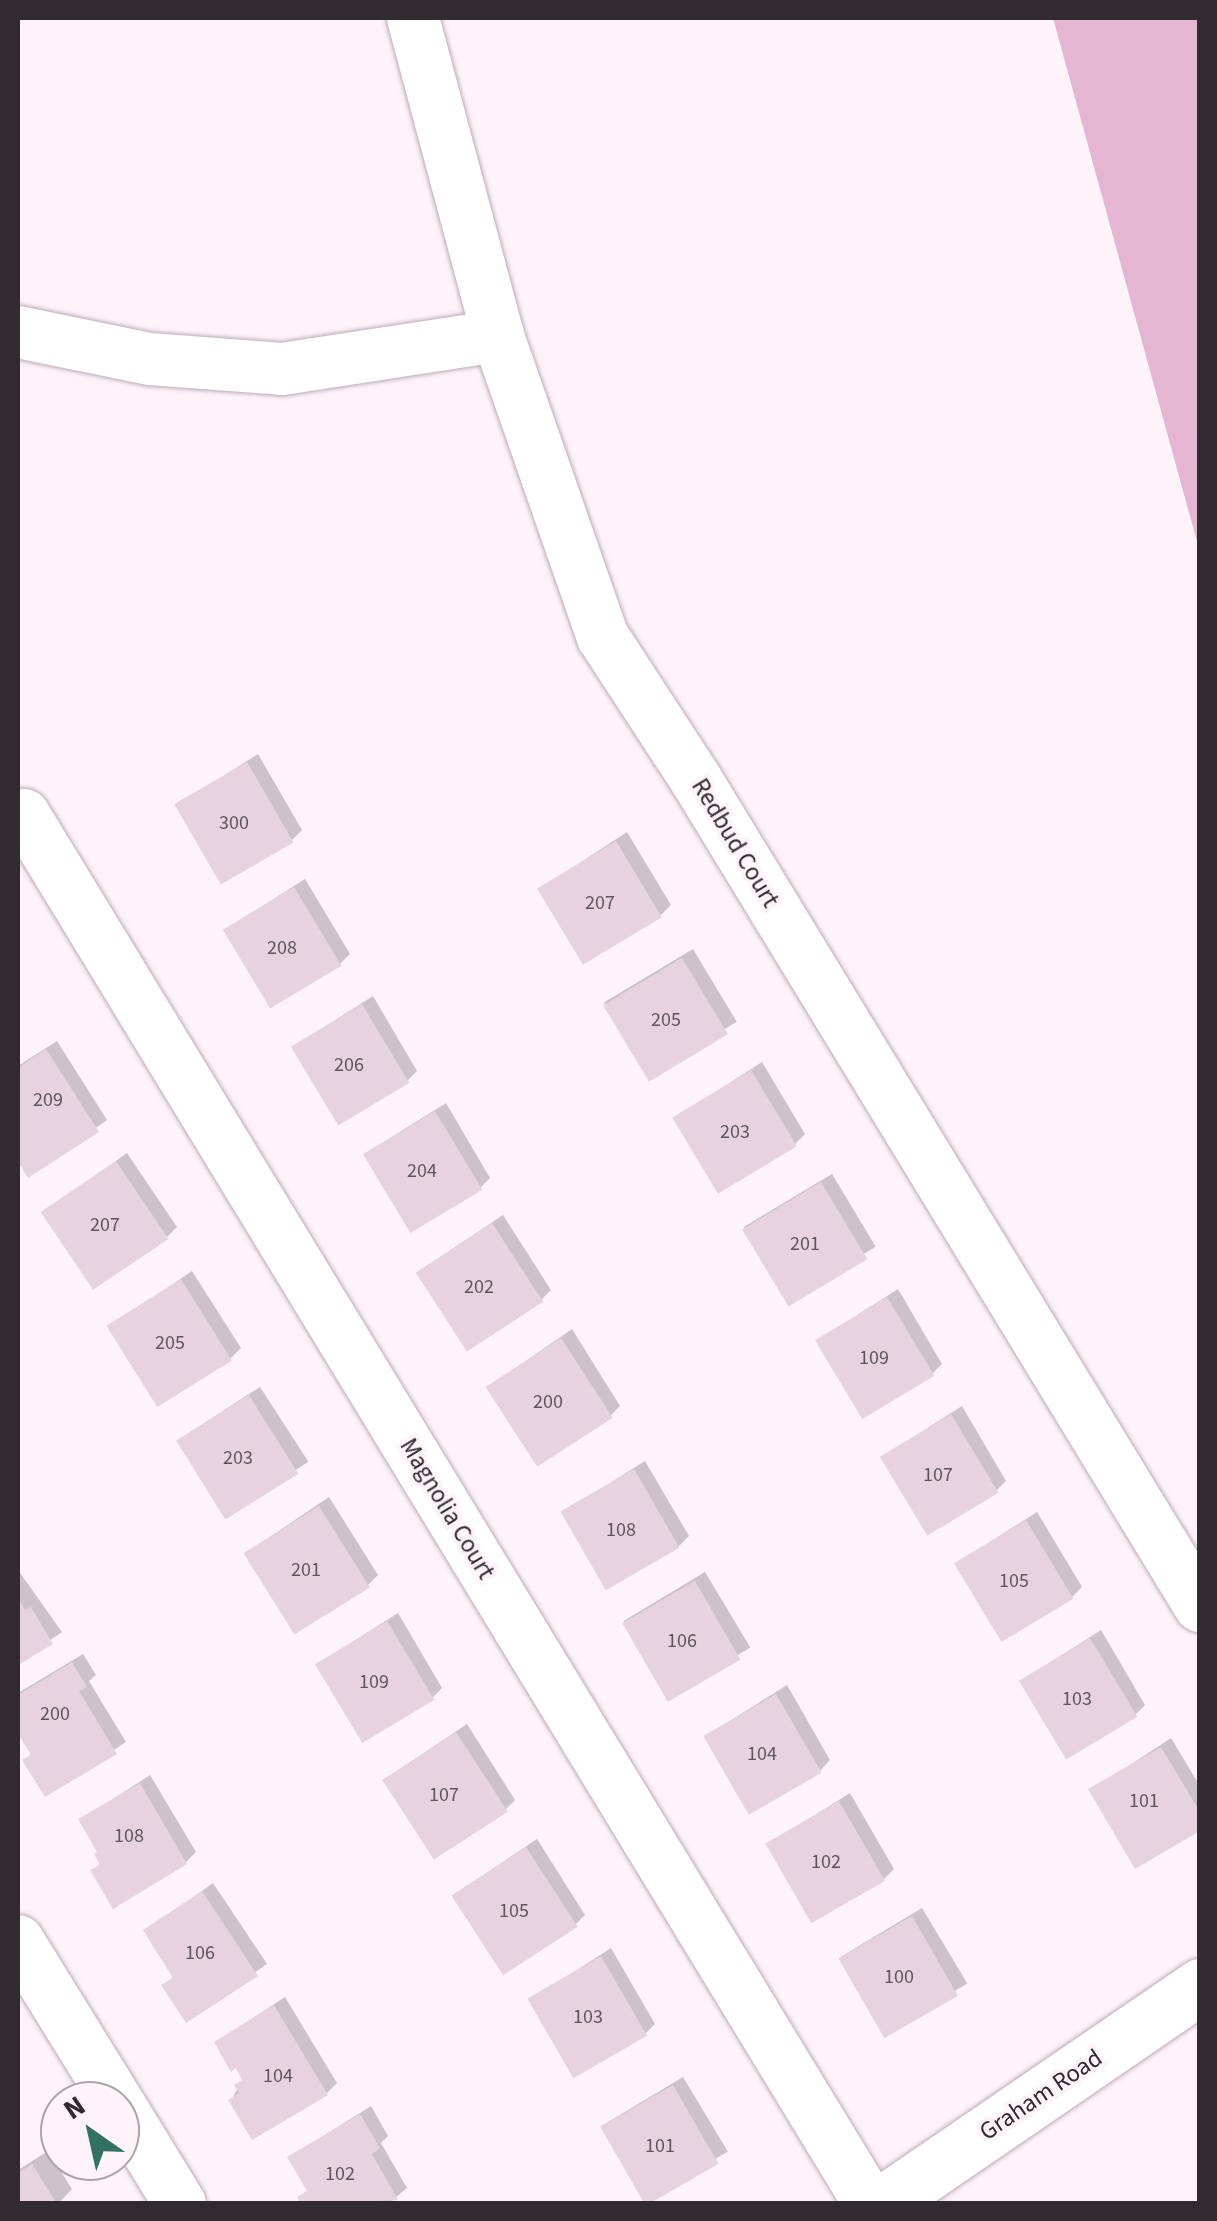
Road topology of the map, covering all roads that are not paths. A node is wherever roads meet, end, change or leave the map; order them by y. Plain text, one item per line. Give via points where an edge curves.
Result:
1 (413, 18) edge
2 (18, 332) edge
3 (498, 336) junction
4 (24, 815) dead end
5 (1200, 1606) edge
6 (18, 1941) edge
7 (1200, 1986) edge
8 (104, 2081) edge
9 (140, 2139) edge
10 (180, 2204) edge
11 (870, 2204) edge
12 (882, 2204) edge

1 - 3 street, Redbud Court
2 - 3 street via 150,359 282,369
3 - 5 street, Redbud Court via 603,637
4 - 11 street, Magnolia Court
6 - 8 street
7 - 12 main road, Graham Road
9 - 10 street

